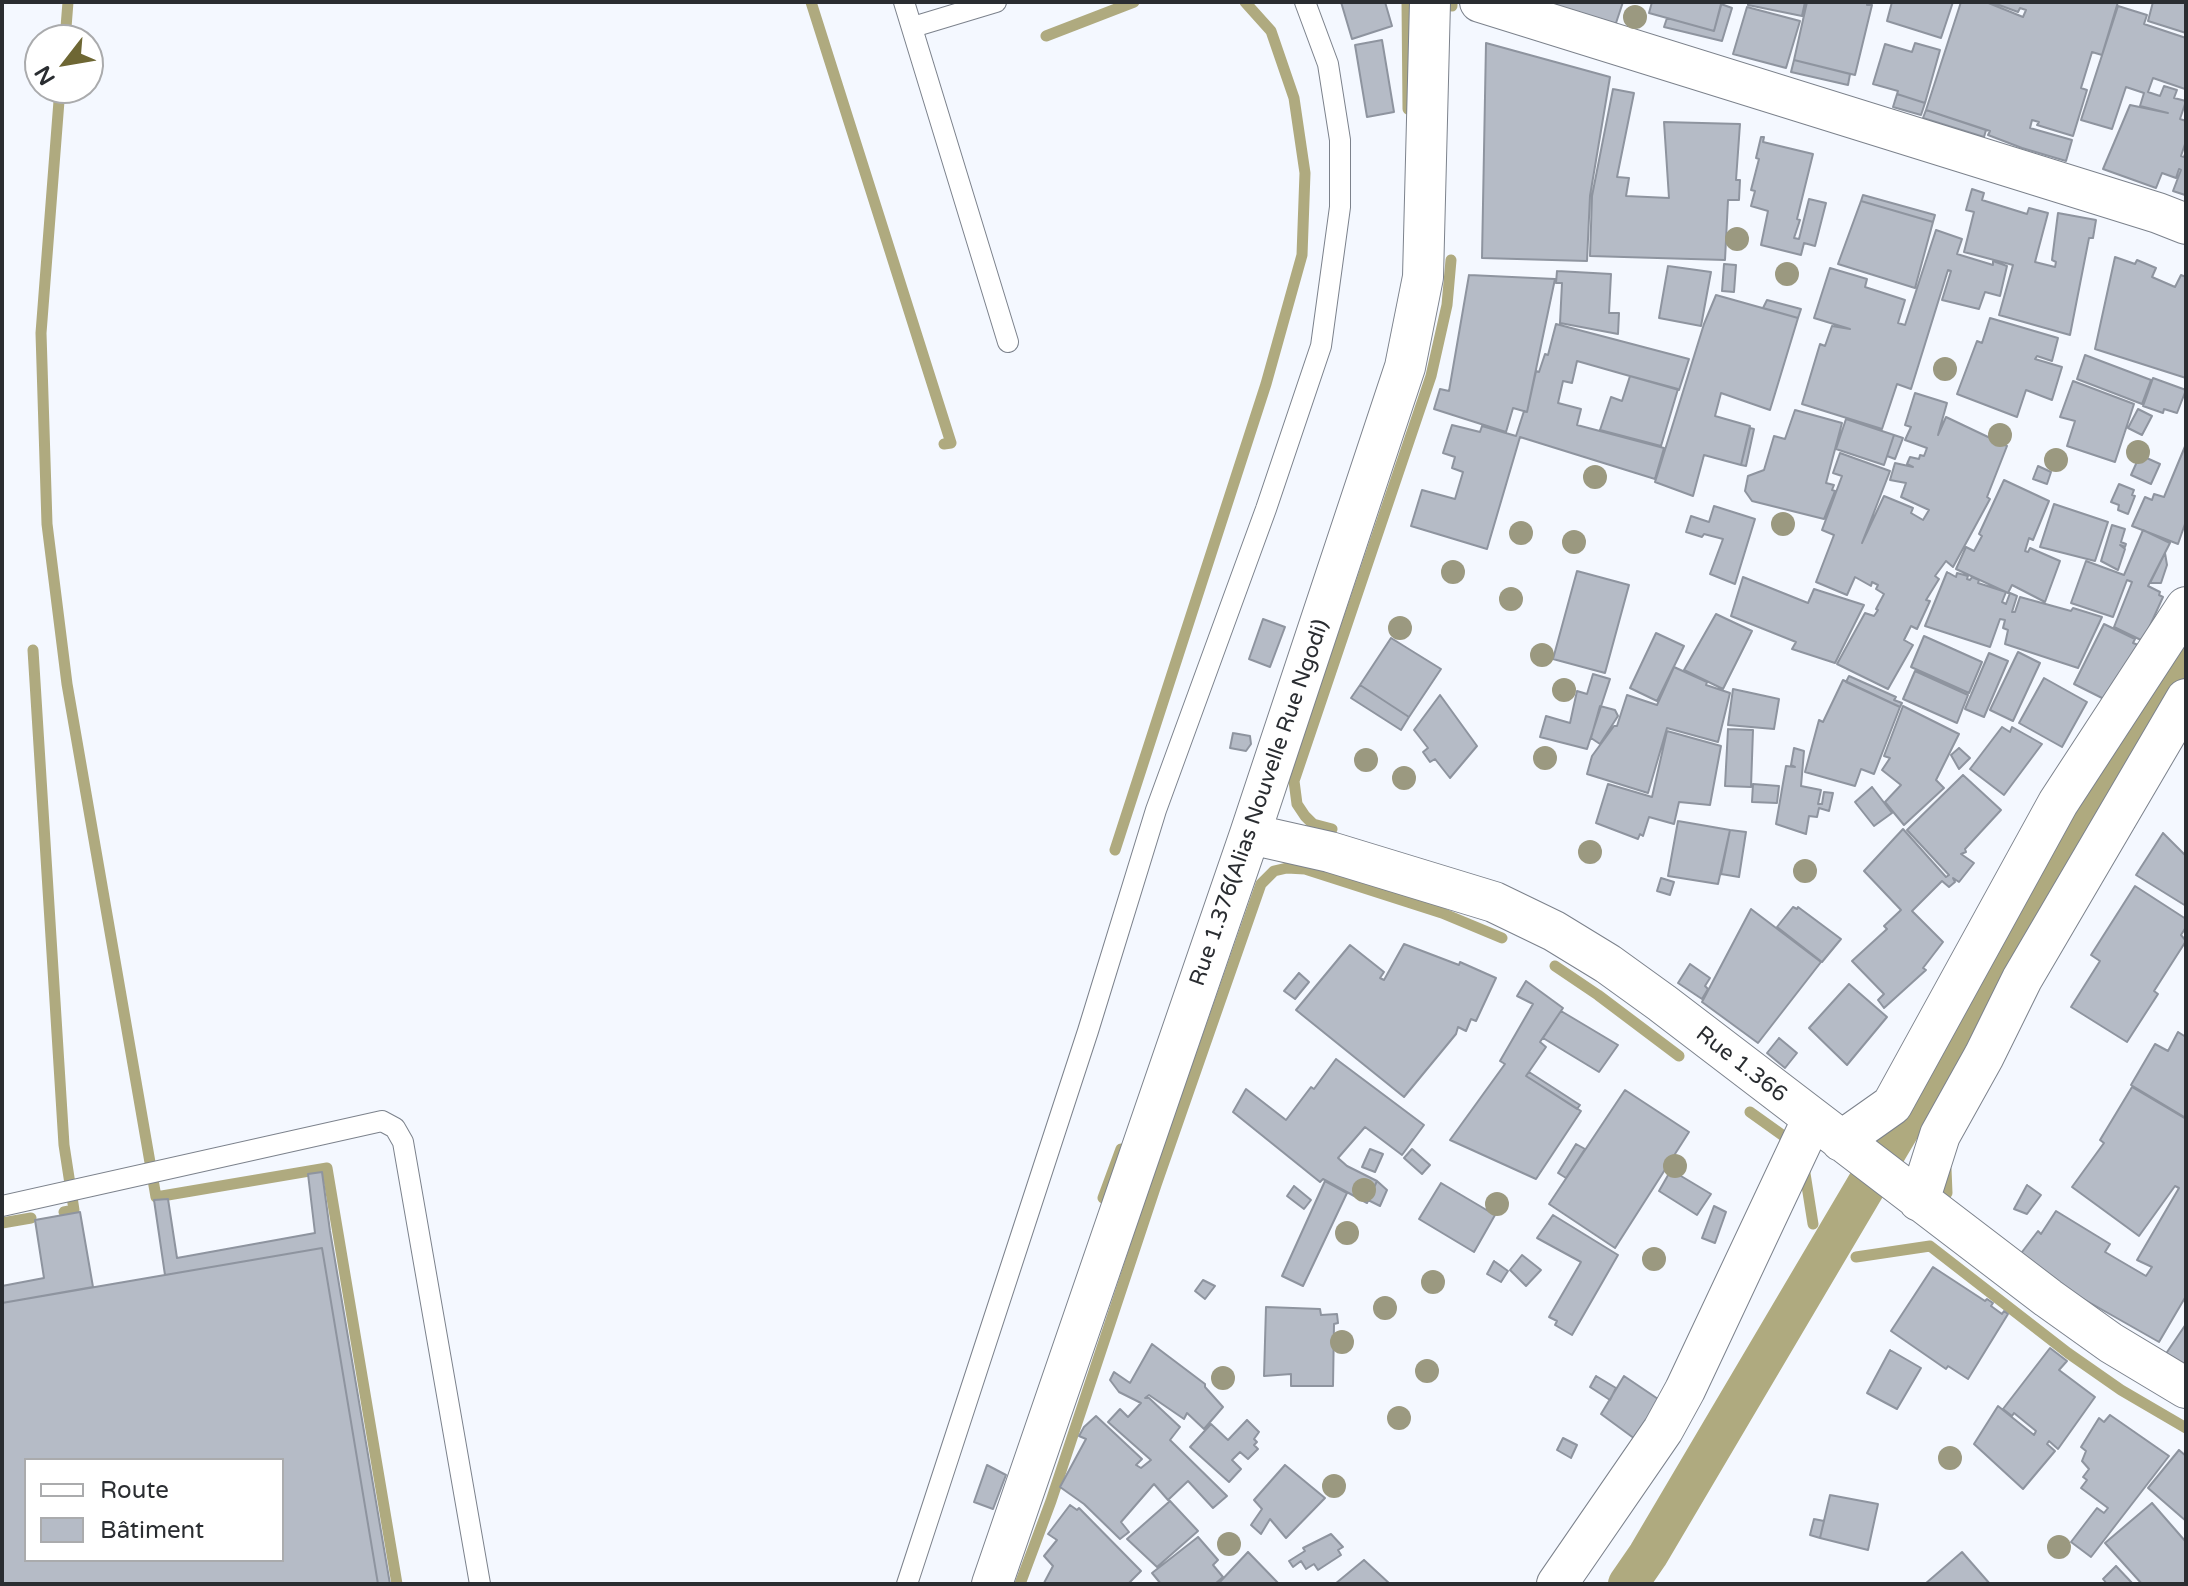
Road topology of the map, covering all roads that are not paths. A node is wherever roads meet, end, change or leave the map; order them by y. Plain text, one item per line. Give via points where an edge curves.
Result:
1 (904, 2) edge
2 (996, 2) edge
3 (1305, 2) edge
4 (1430, 2) edge
5 (1480, 2) edge
6 (913, 27) junction
7 (2186, 224) edge
8 (1008, 342) dead end
9 (2186, 607) edge
10 (2186, 699) edge
11 (1250, 834) junction
12 (1826, 1130) junction
13 (1919, 1201) junction
14 (2, 1206) edge
15 (2186, 1388) edge
16 (480, 1584) edge
17 (907, 1584) edge
18 (992, 1584) edge
19 (1557, 1584) edge

1 - 6 lane
2 - 6 lane
3 - 17 lane via 1328,64 1340,140 1340,207 1321,346 1156,810
4 - 11 street, Rue 1.376(Alias Nouvelle Rue Ngodi) via 1423,277 1405,367
5 - 7 street
6 - 8 lane
9 - 12 street via 2058,803 1892,1105
10 - 13 street via 2022,979 1940,1135
11 - 12 street, Rue 1.366 via 1330,852 1494,902 1554,931 1662,1003
11 - 18 street, Rue 1.376(Alias Nouvelle Rue Ngodi)
12 - 13 street, Rue 1.366
12 - 19 street via 1663,1430
13 - 15 street, Rue 1.366 via 2111,1343
14 - 16 lane via 382,1121 395,1128 403,1142

